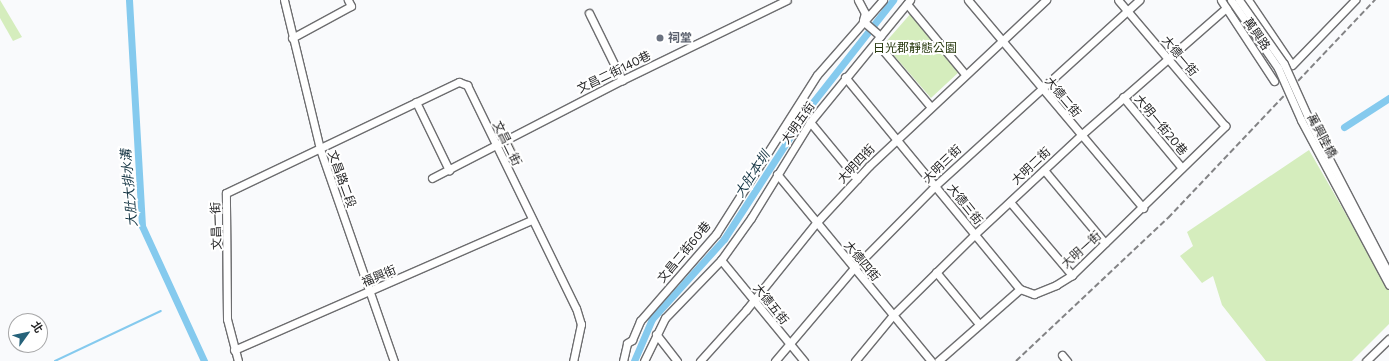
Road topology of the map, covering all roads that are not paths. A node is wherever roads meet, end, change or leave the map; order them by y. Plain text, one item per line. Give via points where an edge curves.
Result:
1 (284, 0) edge
2 (348, 0) edge
3 (787, 0) edge
4 (858, 0) edge
5 (883, 0) edge
6 (968, 0) edge
7 (1118, 0) edge
8 (1139, 0) edge
9 (1230, 0) edge
10 (1235, 0) edge
11 (1239, 0) edge
12 (1248, 0) edge
13 (1355, 0) edge
14 (1044, 1) edge
15 (908, 2) edge
16 (1223, 3) edge
17 (1128, 11) junction
18 (589, 13) dead end
19 (863, 21) junction
20 (292, 38) junction
21 (878, 39) junction
22 (1002, 41) junction
23 (1278, 42) junction
24 (1259, 55) junction
25 (1167, 58) junction
26 (965, 74) junction
27 (845, 77) junction
28 (622, 80) junction
29 (1274, 81) dead end
30 (1041, 88) junction
31 (1123, 97) junction
32 (416, 102) junction
33 (930, 106) junction
34 (810, 122) junction
35 (1225, 126) joint
36 (1081, 135) junction
37 (896, 138) junction
38 (496, 146) junction
39 (320, 149) junction
40 (1182, 168) junction
41 (449, 170) junction
42 (1044, 170) junction
43 (777, 174) junction
44 (432, 178) dead end
45 (857, 179) junction
46 (936, 185) junction
47 (1010, 202) junction
48 (1143, 208) junction
49 (531, 220) junction
50 (816, 223) junction
51 (975, 234) junction
52 (1105, 243) junction
53 (721, 260) junction
54 (854, 268) junction
55 (936, 272) junction
56 (1389, 274) edge
57 (1072, 275) junction
58 (1389, 286) edge
59 (1020, 289) junction
60 (370, 292) junction
61 (754, 299) junction
62 (893, 315) junction
63 (979, 324) junction
64 (656, 334) junction
65 (1389, 339) edge
66 (789, 344) junction
67 (234, 350) junction
68 (1062, 355) dead end
69 (238, 361) edge
70 (394, 361) edge
71 (572, 361) edge
72 (623, 361) edge
73 (644, 361) edge
74 (677, 361) edge
75 (700, 361) edge
76 (775, 361) edge
77 (804, 361) edge
78 (855, 361) edge
79 (931, 361) edge
80 (938, 361) edge
81 (1067, 361) edge
82 (1366, 361) edge

1 - 20 street, 文昌路二段
2 - 20 street via 351,6
3 - 28 street, 文昌二街140巷
4 - 19 street via 865,13
5 - 19 street, 文昌二街60巷
6 - 22 street, 大德二街
7 - 17 street, 大德一街
8 - 17 street, 大明三街
9 - 58 street, 萬興陸橋, bridge via 1278,68 1301,120
10 - 16 street, 大明二街
11 - 56 street, 萬興陸橋, bridge via 1284,64 1312,126
12 - 23 street, 萬興路
13 - 23 street, 萬興路 via 1292,65
14 - 22 street, 大明四街
15 - 21 street, 大明五街
15 - 26 street
16 - 24 street, 萬興路
16 - 25 street, 大明二街
17 - 25 street, 大德一街
17 - 30 street, 大明三街
18 - 28 street
19 - 21 street
19 - 72 street, 文昌二街60巷 via 818,75 716,234 640,321 632,340 627,343
20 - 39 street, 文昌路二段
21 - 27 street, 大明五街
21 - 33 street
22 - 26 street, 大明四街
22 - 30 street, 大德二街
23 - 24 street
24 - 29 street, 萬興路
25 - 31 street, 大明二街
25 - 35 street, 大德一街
26 - 33 street, 大明四街
27 - 34 street, 大明五街
27 - 37 street, 大德三街
28 - 38 street, 文昌二街140巷
30 - 36 street, 大德二街
30 - 46 street, 大明三街
31 - 36 street, 大明二街
31 - 40 street, 大明一街20巷
32 - 38 street, 文昌二街 via 464,82
32 - 39 street, 文昌二街
32 - 41 street
33 - 37 street, 大明四街
34 - 43 street, 大明五街
34 - 45 street
35 - 40 street, 大明一街
36 - 42 street, 大明二街
36 - 48 street, 大德二街
37 - 45 street, 大明四街
37 - 46 street, 大德三街
38 - 41 street, 文昌二街140巷
38 - 49 street, 文昌二街
39 - 60 street, 文昌路二段
39 - 67 street, 文昌一街 via 226,193 227,319
40 - 48 street, 大明一街
41 - 44 street, 文昌二街140巷
42 - 47 street, 大明二街
42 - 52 street
43 - 50 street, 大德四街
43 - 53 street, 大明五街
45 - 50 street, 大明四街
46 - 51 street, 大德三街
46 - 54 street, 大明三街
47 - 51 street, 大明二街
47 - 57 street
48 - 52 street, 大明一街
49 - 60 street, 福興街
49 - 71 street, 文昌二街 via 562,278 581,324
50 - 54 street, 大德四街
50 - 61 street, 大明四街
51 - 55 street, 大明二街
51 - 59 street, 大德三街
52 - 57 street, 大明一街
53 - 61 street, 大德五街
53 - 64 street, 大明五街 via 665,318
54 - 62 street, 大德四街
54 - 66 street, 大明三街
55 - 62 street, 大明二街
55 - 63 street
57 - 59 street, 大明一街 via 1034,294
59 - 63 street
60 - 67 street, 福興街
60 - 70 street, 文昌路二段
61 - 66 street, 大德五街
61 - 75 street, 大明四街
62 - 78 street, 大明二街
62 - 79 street, 大德四街
63 - 80 street
64 - 73 street, 大明五街
64 - 74 street
65 - 82 street
66 - 76 street, 大明三街
66 - 77 street, 大德五街
67 - 69 street, 文昌一街
68 - 81 street

